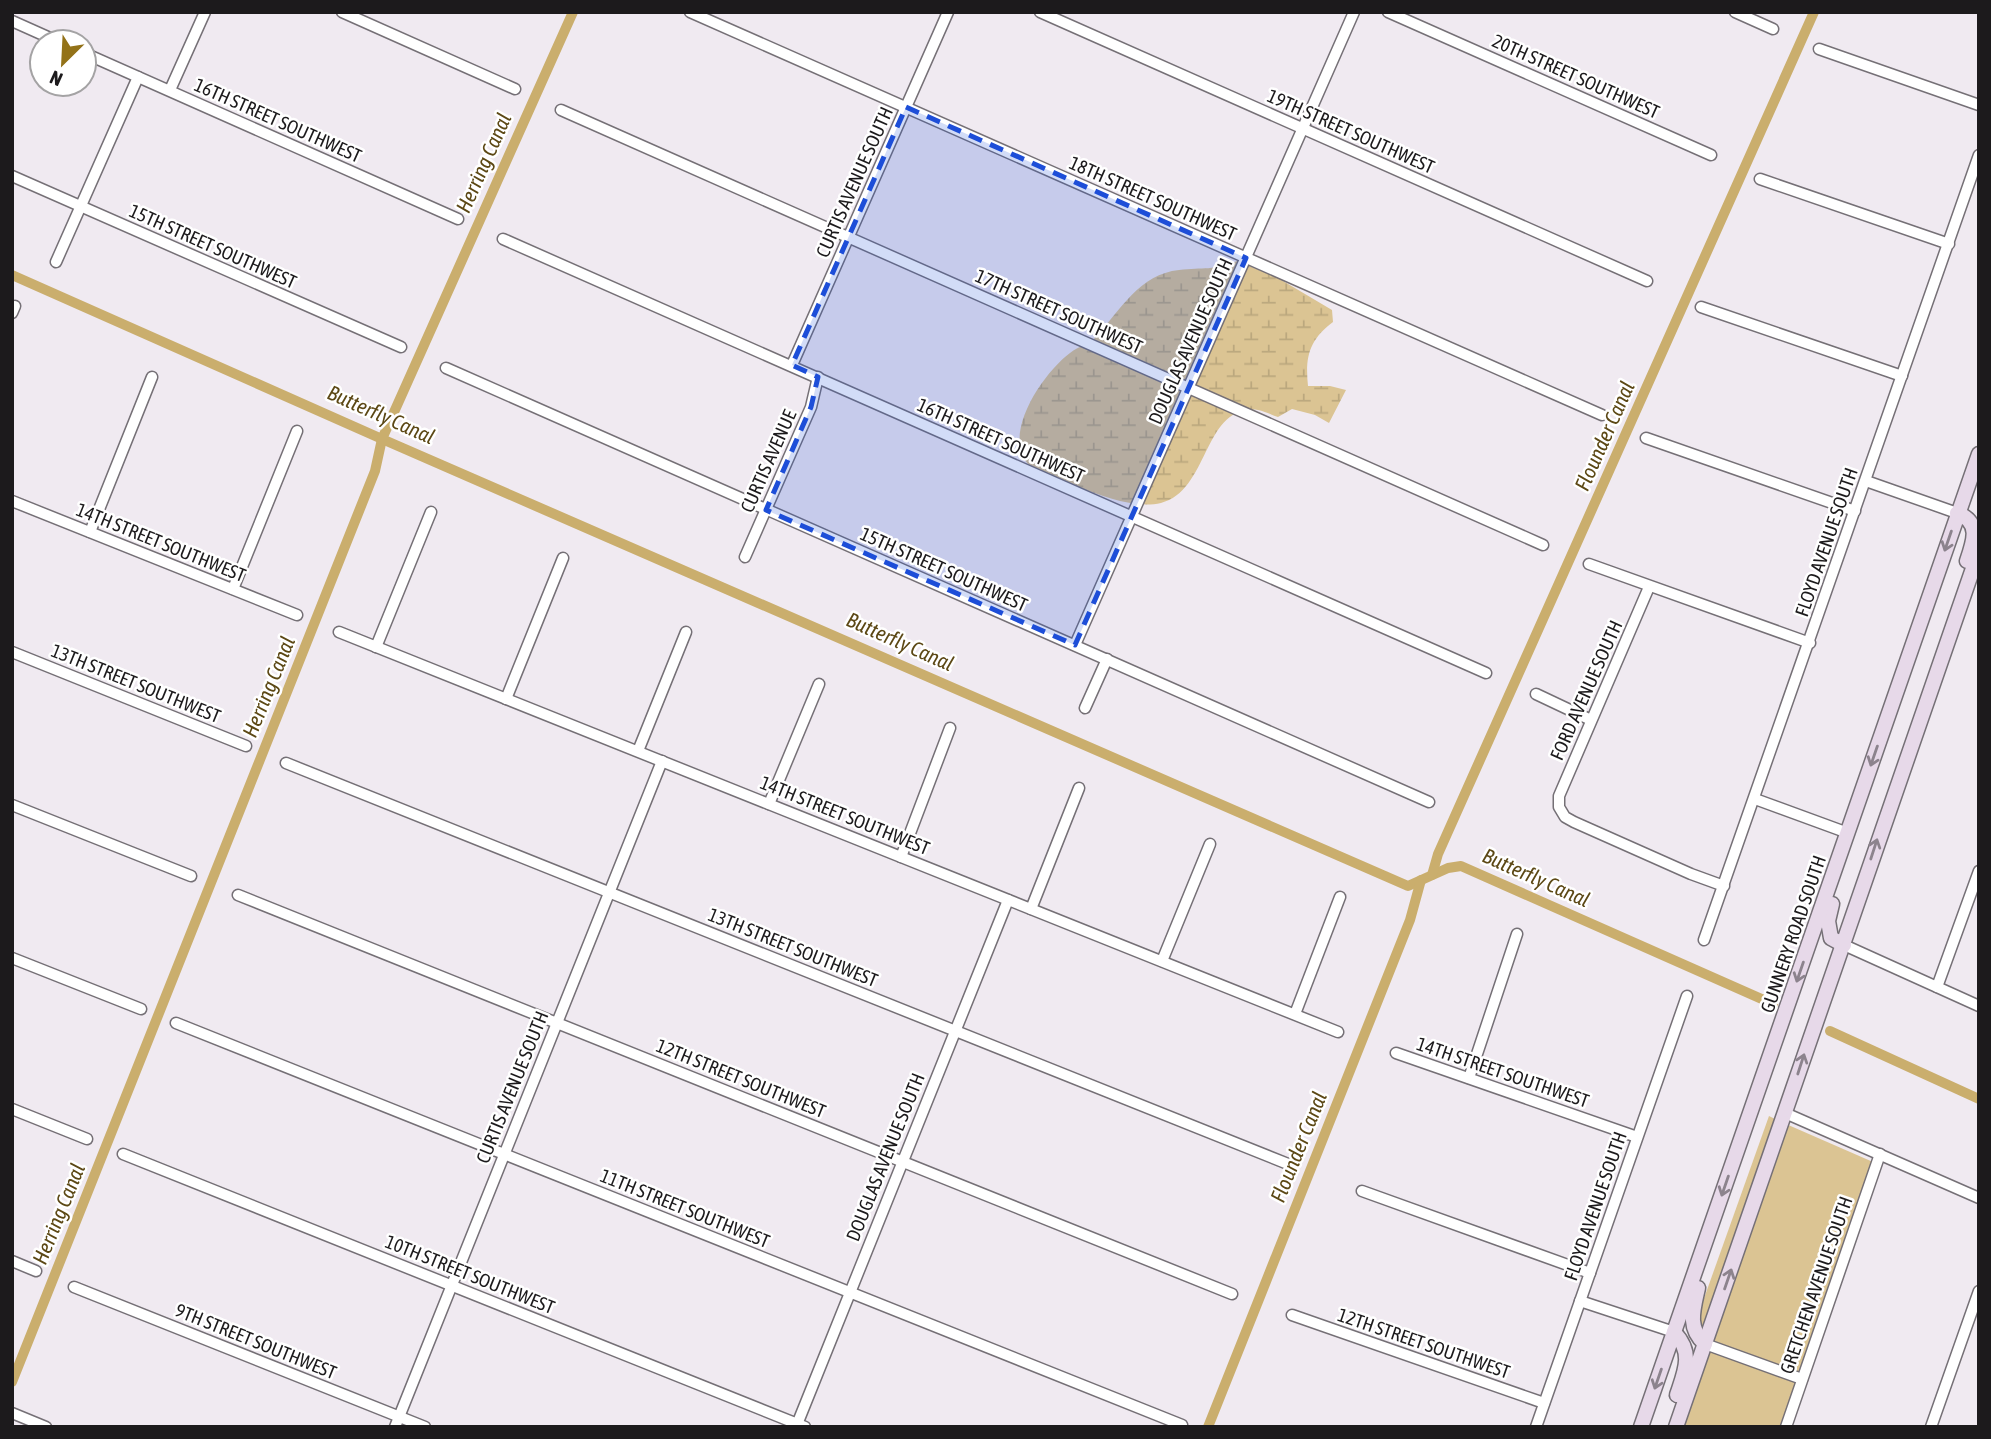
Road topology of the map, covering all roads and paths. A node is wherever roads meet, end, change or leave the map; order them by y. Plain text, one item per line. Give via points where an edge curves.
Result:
1 (205, 12) edge
2 (342, 12) edge
3 (690, 12) edge
4 (948, 12) edge
5 (1040, 12) edge
6 (1354, 12) edge
7 (1388, 12) edge
8 (1735, 12) edge
9 (12, 21) edge
10 (28, 28) edge
11 (1773, 29) dead end
12 (1819, 49) dead end
13 (98, 59) edge
14 (138, 77) junction
15 (515, 89) dead end
16 (170, 90) junction
17 (1979, 105) edge
18 (906, 107) junction
19 (561, 110) dead end
20 (1303, 129) junction
21 (1711, 155) dead end
22 (1978, 160) edge
23 (12, 176) edge
24 (1760, 179) dead end
25 (81, 206) junction
26 (458, 219) dead end
27 (849, 237) junction
28 (503, 239) dead end
29 (1949, 244) junction
30 (1246, 258) junction
31 (57, 261) dead end
32 (1647, 281) dead end
33 (1701, 307) dead end
34 (401, 347) dead end
35 (792, 365) junction
36 (446, 368) dead end
37 (1902, 376) junction
38 (152, 377) dead end
39 (818, 377) junction
40 (1188, 387) junction
41 (1602, 415) dead end
42 (297, 431) dead end
43 (1646, 438) dead end
44 (1979, 454) edge
45 (1866, 481) junction
46 (12, 501) edge
47 (766, 510) junction
48 (1855, 511) junction
49 (431, 512) dead end
50 (1957, 513) junction
51 (1132, 517) junction
52 (90, 532) junction
53 (1543, 545) dead end
54 (1979, 551) edge
55 (745, 557) dead end
56 (563, 558) dead end
57 (1589, 564) dead end
58 (1649, 587) junction
59 (233, 589) junction
60 (297, 615) dead end
61 (339, 632) dead end
62 (686, 632) dead end
63 (1810, 643) junction
64 (1075, 645) junction
65 (376, 647) junction
66 (12, 652) edge
67 (1107, 659) junction
68 (1486, 673) dead end
69 (1935, 676) junction
70 (819, 684) dead end
71 (1536, 694) dead end
72 (506, 699) junction
73 (1085, 708) dead end
74 (1591, 720) junction
75 (950, 728) dead end
76 (246, 746) dead end
77 (638, 751) junction
78 (662, 761) junction
79 (286, 762) dead end
80 (1865, 783) junction
81 (1079, 788) dead end
82 (1755, 799) junction
83 (1429, 802) dead end
84 (769, 804) junction
85 (12, 805) edge
86 (1848, 833) junction
87 (1210, 844) dead end
88 (901, 857) junction
89 (1979, 871) edge
90 (191, 876) dead end
91 (1724, 886) junction
92 (609, 892) junction
93 (238, 895) dead end
94 (1340, 897) dead end
95 (1008, 900) junction
96 (1031, 909) junction
97 (1517, 934) dead end
98 (1704, 940) dead end
99 (1844, 945) junction
100 (12, 958) edge
101 (1162, 961) junction
102 (1937, 987) junction
103 (1686, 996) dead end
104 (1979, 1006) edge
105 (141, 1009) dead end
106 (1295, 1014) junction
107 (176, 1023) dead end
108 (556, 1023) junction
109 (955, 1031) junction
110 (1338, 1032) dead end
111 (1396, 1053) dead end
112 (1468, 1078) junction
113 (12, 1109) edge
114 (1785, 1114) junction
115 (1637, 1137) junction
116 (87, 1139) dead end
117 (123, 1154) dead end
118 (503, 1154) junction
119 (1880, 1154) junction
120 (902, 1161) junction
121 (1288, 1164) dead end
122 (1362, 1191) dead end
123 (1979, 1198) edge
124 (12, 1261) edge
125 (1697, 1264) junction
126 (36, 1271) dead end
127 (1590, 1273) junction
128 (452, 1285) junction
129 (74, 1287) dead end
130 (1979, 1291) edge
131 (850, 1293) junction
132 (1231, 1294) dead end
133 (1580, 1301) junction
134 (1292, 1315) dead end
135 (1675, 1332) junction
136 (1705, 1344) junction
137 (1802, 1379) junction
138 (1544, 1404) junction
139 (12, 1413) edge
140 (397, 1422) edge
141 (1678, 1423) edge
142 (799, 1426) edge
143 (1182, 1426) edge
144 (46, 1427) edge
145 (425, 1427) edge
146 (1536, 1427) edge
147 (1642, 1427) edge
148 (1786, 1427) edge
149 (1931, 1427) edge

1 - 16 street
2 - 15 street
3 - 18 street, 18TH STREET SOUTHWEST
4 - 18 street, CURTIS AVENUE SOUTH
5 - 20 street, 19TH STREET SOUTHWEST
6 - 20 street, DOUGLAS AVENUE SOUTH
7 - 21 street, 20TH STREET SOUTHWEST
8 - 11 street
9 - 10 street
12 - 17 street
13 - 14 street, 16TH STREET SOUTHWEST
14 - 16 street, 16TH STREET SOUTHWEST
14 - 25 street
16 - 26 street, 16TH STREET SOUTHWEST
18 - 27 street, CURTIS AVENUE SOUTH
18 - 30 street, 18TH STREET SOUTHWEST
19 - 27 street, 17TH STREET SOUTHWEST
20 - 30 street, DOUGLAS AVENUE SOUTH
20 - 32 street, 19TH STREET SOUTHWEST
22 - 29 street, FLOYD AVENUE SOUTH
23 - 25 street, 15TH STREET SOUTHWEST
24 - 29 street
25 - 31 street
25 - 34 street, 15TH STREET SOUTHWEST
27 - 35 street, CURTIS AVENUE SOUTH
27 - 40 street, 17TH STREET SOUTHWEST
28 - 35 street, 16TH STREET SOUTHWEST
29 - 37 street, FLOYD AVENUE SOUTH
30 - 40 street, DOUGLAS AVENUE SOUTH
30 - 41 street, 18TH STREET SOUTHWEST
33 - 37 street
35 - 39 street, 16TH STREET SOUTHWEST
36 - 47 street, 15TH STREET SOUTHWEST
37 - 45 street, FLOYD AVENUE SOUTH
38 - 52 street
39 - 47 street, CURTIS AVENUE via 811,407
39 - 51 street, 16TH STREET SOUTHWEST
40 - 51 street, DOUGLAS AVENUE SOUTH
40 - 53 street, 17TH STREET SOUTHWEST
42 - 59 street
43 - 48 street
44 - 50 main road, GUNNERY ROAD SOUTH
45 - 48 street, FLOYD AVENUE SOUTH
45 - 50 street
46 - 52 street, 14TH STREET SOUTHWEST
47 - 55 street, CURTIS AVENUE
47 - 64 street, 15TH STREET SOUTHWEST
48 - 63 street, FLOYD AVENUE SOUTH
49 - 65 street
50 - 69 main road via 1974,529 1936,652
50 -> 80 main road, GUNNERY ROAD SOUTH
51 - 64 street, DOUGLAS AVENUE SOUTH
51 - 68 street, 16TH STREET SOUTHWEST
52 - 59 street, 14TH STREET SOUTHWEST
54 - 69 main road
56 - 72 street
57 - 58 street
58 - 63 street
58 - 74 street, FORD AVENUE SOUTH
59 - 60 street, 14TH STREET SOUTHWEST
61 - 65 street, 14TH STREET SOUTHWEST
62 - 77 street
63 - 82 street, FLOYD AVENUE SOUTH
64 - 67 street, 15TH STREET SOUTHWEST
65 - 72 street, 14TH STREET SOUTHWEST
66 - 76 street, 13TH STREET SOUTHWEST
67 - 73 street
67 - 83 street, 15TH STREET SOUTHWEST
99 -> 69 main road
70 - 84 street
71 - 74 street
72 - 77 street, 14TH STREET SOUTHWEST
74 - 91 street, FORD AVENUE SOUTH via 1559,796 1565,817
75 - 88 street
77 - 78 street, 14TH STREET SOUTHWEST
78 - 84 street, 14TH STREET SOUTHWEST
78 - 92 street, CURTIS AVENUE SOUTH
79 - 92 street, 13TH STREET SOUTHWEST
80 - 86 main road, GUNNERY ROAD SOUTH
80 - 99 main road via 1866,809 1828,921 1831,938
81 - 96 street
82 - 86 street
82 - 91 street, FLOYD AVENUE SOUTH
84 - 88 street, 14TH STREET SOUTHWEST
85 - 90 street
86 -> 125 main road, GUNNERY ROAD SOUTH
87 - 101 street
88 - 95 street, 14TH STREET SOUTHWEST
89 - 102 street
91 - 98 street, FLOYD AVENUE SOUTH
92 - 108 street, CURTIS AVENUE SOUTH
92 - 109 street, 13TH STREET SOUTHWEST
93 - 108 street, 12TH STREET SOUTHWEST
94 - 106 street
95 - 96 street, 14TH STREET SOUTHWEST
95 - 109 street, DOUGLAS AVENUE SOUTH
96 - 101 street, 14TH STREET SOUTHWEST
97 - 112 street
99 - 102 street
114 -> 99 main road
100 - 105 street
101 - 106 street, 14TH STREET SOUTHWEST
102 - 104 street
103 - 115 street, FLOYD AVENUE SOUTH
106 - 110 street, 14TH STREET SOUTHWEST
107 - 118 street, 11TH STREET SOUTHWEST
108 - 118 street, CURTIS AVENUE SOUTH
108 - 120 street, 12TH STREET SOUTHWEST
109 - 120 street, DOUGLAS AVENUE SOUTH
109 - 121 street, 13TH STREET SOUTHWEST
111 - 112 street, 14TH STREET SOUTHWEST
112 - 115 street, 14TH STREET SOUTHWEST
113 - 116 street
114 - 119 street
136 -> 114 main road
115 - 127 street, FLOYD AVENUE SOUTH
117 - 128 street, 10TH STREET SOUTHWEST
118 - 128 street, CURTIS AVENUE SOUTH
118 - 131 street, 11TH STREET SOUTHWEST
119 - 123 street
119 - 137 street, GRETCHEN AVENUE SOUTH
120 - 131 street, DOUGLAS AVENUE SOUTH
120 - 132 street, 12TH STREET SOUTHWEST
122 - 127 street
124 - 126 street
125 - 135 main road, GUNNERY ROAD SOUTH
125 - 136 main road via 1701,1275 1691,1316 1697,1337
127 - 133 street, FLOYD AVENUE SOUTH
128 - 140 street, CURTIS AVENUE SOUTH
128 - 142 street, 10TH STREET SOUTHWEST
129 - 140 street, 9TH STREET SOUTHWEST
130 - 149 street
131 - 142 street, DOUGLAS AVENUE SOUTH
131 - 143 street, 11TH STREET SOUTHWEST
133 - 135 street
133 - 138 street, FLOYD AVENUE SOUTH
134 - 138 street, 12TH STREET SOUTHWEST
135 - 141 main road via 1687,1351 1676,1398
135 -> 147 main road, GUNNERY ROAD SOUTH
136 - 137 street
136 - 141 main road
137 - 148 street, GRETCHEN AVENUE SOUTH
138 - 146 street, FLOYD AVENUE SOUTH
139 - 144 street
140 - 145 street, 9TH STREET SOUTHWEST

